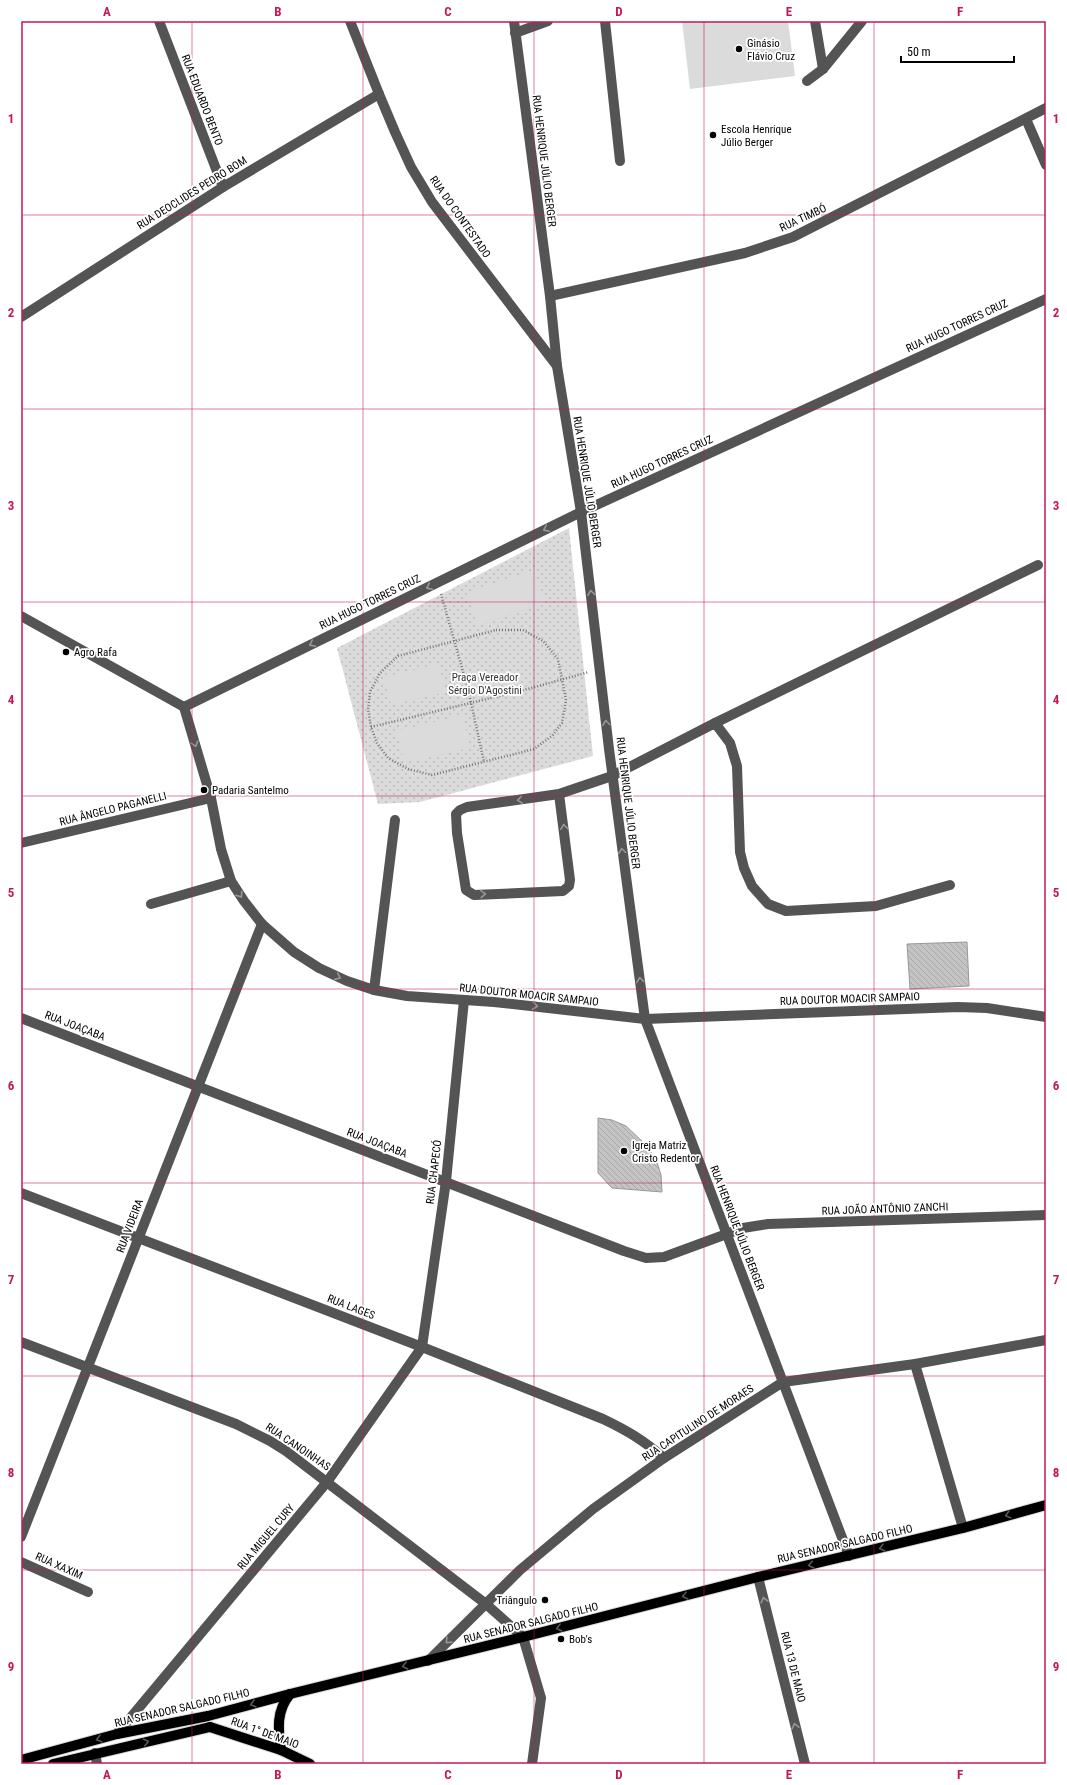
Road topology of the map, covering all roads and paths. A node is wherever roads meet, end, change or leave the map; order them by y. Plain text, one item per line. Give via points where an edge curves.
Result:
1 (159, 21) edge
2 (350, 21) edge
3 (514, 21) edge
4 (548, 21) edge
5 (605, 21) edge
6 (815, 21) edge
7 (862, 21) edge
8 (515, 32) junction
9 (822, 70) junction
10 (807, 81) dead end
11 (378, 94) junction
12 (1046, 108) edge
13 (1026, 119) junction
14 (620, 161) dead end
15 (1046, 165) edge
16 (223, 187) junction
17 (550, 296) junction
18 (1046, 299) edge
19 (21, 317) edge
20 (557, 366) junction
21 (581, 512) junction
22 (1038, 565) dead end
23 (437, 582) junction
24 (21, 616) edge
25 (454, 641) junction
26 (589, 672) dead end
27 (562, 679) junction
28 (471, 702) junction
29 (184, 707) junction
30 (715, 723) junction
31 (371, 727) junction
32 (484, 762) junction
33 (612, 776) junction
34 (559, 794) junction
35 (211, 798) junction
36 (395, 820) dead end
37 (21, 844) edge
38 (231, 881) junction
39 (950, 886) dead end
40 (151, 904) dead end
41 (262, 924) junction
42 (374, 990) junction
43 (464, 1000) junction
44 (1046, 1017) edge
45 (21, 1018) edge
46 (645, 1019) junction
47 (197, 1087) junction
48 (446, 1182) junction
49 (21, 1193) edge
50 (1046, 1215) edge
51 (726, 1233) junction
52 (138, 1238) junction
53 (1046, 1340) edge
54 (21, 1342) edge
55 (422, 1346) junction
56 (915, 1364) junction
57 (88, 1366) junction
58 (783, 1382) junction
59 (664, 1458) junction
60 (327, 1482) junction
61 (1046, 1505) edge
62 (963, 1528) junction
63 (21, 1537) edge
64 (849, 1556) junction
65 (21, 1562) edge
66 (758, 1577) junction
67 (88, 1592) dead end
68 (486, 1604) junction
69 (524, 1637) junction
70 (428, 1661) junction
71 (290, 1694) junction
72 (208, 1716) junction
73 (210, 1727) junction
74 (117, 1734) junction
75 (281, 1750) junction
76 (95, 1753) junction
77 (21, 1760) edge
78 (53, 1764) edge
79 (97, 1764) edge
80 (310, 1764) edge
81 (532, 1764) edge
82 (805, 1764) edge

1 - 16 street, RUA EDUARDO BENTO
2 - 11 street, RUA DO CONTESTADO
3 - 8 street, RUA HENRIQUE JÚLIO BERGER
4 - 8 street
5 - 14 street
6 - 9 street
7 - 9 street
8 - 17 street, RUA HENRIQUE JÚLIO BERGER
9 - 10 street
11 - 16 street, RUA DEOCLIDES PEDRO BOM
11 - 20 street, RUA DO CONTESTADO via 411,167 432,202
12 - 13 street, RUA TIMBÓ
13 - 15 street
13 - 17 street, RUA TIMBÓ via 793,237 745,253
16 - 19 street, RUA DEOCLIDES PEDRO BOM
17 - 20 street, RUA HENRIQUE JÚLIO BERGER
18 - 21 street, RUA HUGO TORRES CRUZ
20 - 21 street, RUA HENRIQUE JÚLIO BERGER
21 -> 23 street, RUA HUGO TORRES CRUZ
33 -> 21 street, RUA HENRIQUE JÚLIO BERGER
22 - 30 street
23 - 25 path
23 -> 29 street, RUA HUGO TORRES CRUZ
24 - 29 street
25 - 27 path via 496,630 523,630 543,641 558,659
25 - 28 path
25 - 31 path via 398,656 380,673 370,692 368,709
26 - 27 path
27 - 28 path
27 - 32 path via 566,700 562,723 552,736 534,749
28 - 31 path
28 - 32 path
29 -> 35 street, RUA DOUTOR MOACIR SAMPAIO
30 - 33 street
30 - 39 street via 730,743 737,766 740,852 744,868 752,886 768,904 786,911 869,907
31 - 32 path via 377,743 388,758 408,769 432,775
33 - 34 street
46 -> 33 street, RUA HENRIQUE JÚLIO BERGER
34 -> 34 street via 467,808 456,814 466,890 474,895 564,891 569,886
35 - 37 street, RUA ÂNGELO PAGANELLI
35 - 38 street, RUA DOUTOR MOACIR SAMPAIO via 221,849
36 - 42 street
38 - 40 street
38 -> 41 street, RUA DOUTOR MOACIR SAMPAIO
41 -> 42 street, RUA DOUTOR MOACIR SAMPAIO via 294,952 319,968
41 - 47 street, RUA VIDEIRA
42 - 43 street, RUA DOUTOR MOACIR SAMPAIO via 407,996
43 -> 46 street, RUA DOUTOR MOACIR SAMPAIO
43 - 48 street, RUA CHAPECÓ
44 - 46 street, RUA DOUTOR MOACIR SAMPAIO via 987,1008 958,1007
45 - 47 street, RUA JOAÇABA
46 - 51 street, RUA HENRIQUE JÚLIO BERGER
47 - 48 street, RUA JOAÇABA
47 - 52 street, RUA VIDEIRA
48 - 51 street, RUA JOAÇABA via 646,1258 664,1257
48 - 55 street, RUA CHAPECÓ
49 - 52 street, RUA LAGES
50 - 51 street, RUA JOÃO ANTÔNIO ZANCHI via 768,1224
51 - 58 street, RUA HENRIQUE JÚLIO BERGER
52 - 55 street, RUA LAGES
52 - 57 street, RUA VIDEIRA
53 - 56 street, RUA CAPITULINO DE MORAES
54 - 57 street, RUA CANOINHAS
55 - 59 street, RUA LAGES via 621,1427 643,1440
55 - 60 street, RUA MIGUEL CURY
56 - 58 street, RUA CAPITULINO DE MORAES
56 - 62 street
57 - 60 street, RUA CANOINHAS via 255,1433 286,1451
57 - 63 street, RUA VIDEIRA
58 - 59 street, RUA CAPITULINO DE MORAES
58 - 64 street, RUA HENRIQUE JÚLIO BERGER
59 - 68 street, RUA CAPITULINO DE MORAES via 593,1508 550,1543
60 - 68 street, RUA CANOINHAS
60 - 74 street, RUA MIGUEL CURY
61 -> 62 main road, RUA SENADOR SALGADO FILHO
62 -> 64 main road, RUA SENADOR SALGADO FILHO
64 -> 66 main road, RUA SENADOR SALGADO FILHO
65 - 67 street, RUA XAXIM
66 -> 69 main road, RUA SENADOR SALGADO FILHO
82 -> 66 street, RUA 13 DE MAIO
68 - 69 street, RUA CANOINHAS
68 -> 70 street, RUA CAPITULINO DE MORAES
69 - 70 main road, RUA SENADOR SALGADO FILHO
69 - 81 street via 541,1698
70 -> 71 main road, RUA SENADOR SALGADO FILHO
71 -> 72 main road, RUA SENADOR SALGADO FILHO
71 - 75 main road via 280,1709 278,1731
72 - 73 main road
72 - 74 main road, RUA SENADOR SALGADO FILHO
73 - 75 main road, RUA 1° DE MAIO
76 -> 73 main road
74 -> 77 main road, RUA SENADOR SALGADO FILHO
75 - 80 main road, RUA 1° DE MAIO
76 - 78 main road
76 - 79 street

